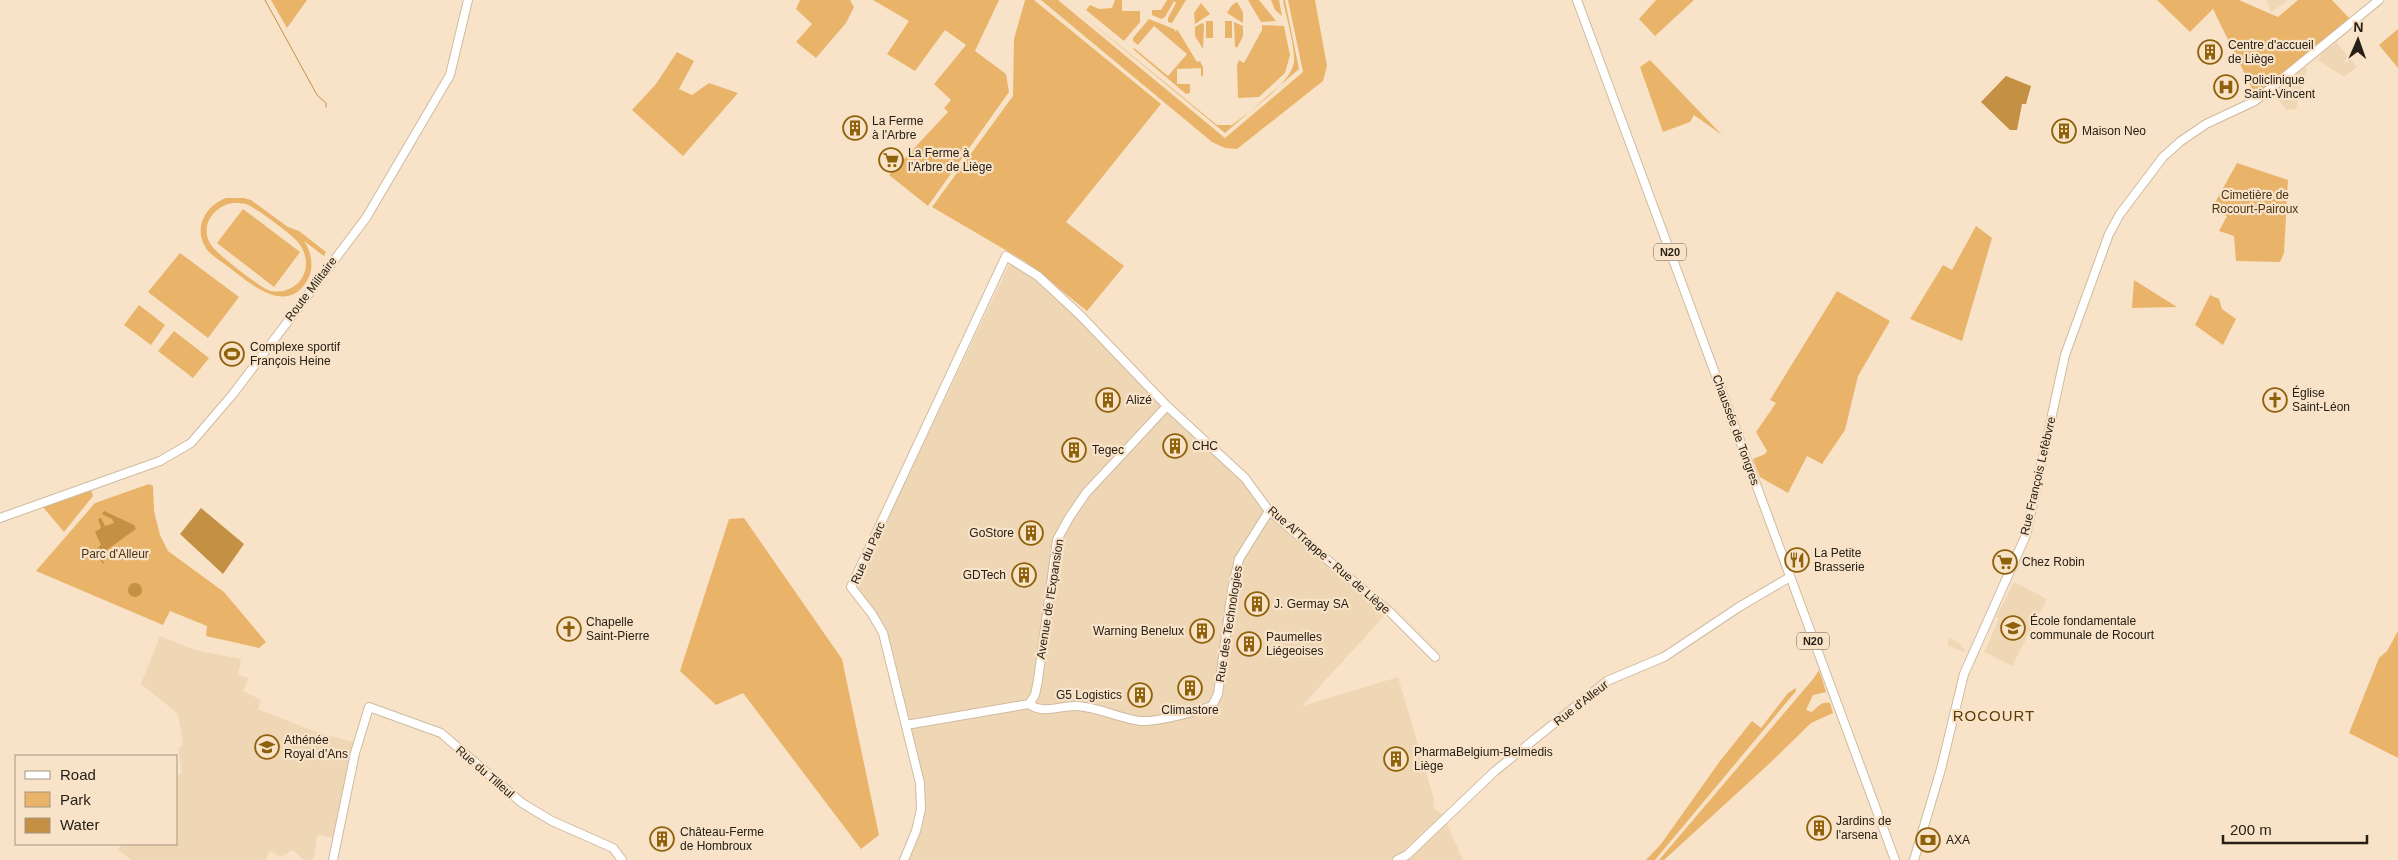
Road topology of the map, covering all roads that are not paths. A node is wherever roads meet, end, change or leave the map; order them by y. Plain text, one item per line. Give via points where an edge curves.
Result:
1 (468, 0) edge
2 (1577, 0) edge
3 (2379, 0) edge
4 (1006, 256) joint
5 (1167, 406) junction
6 (1269, 511) junction
7 (0, 518) edge
8 (1790, 577) junction
9 (1435, 657) dead end
10 (1029, 704) junction
11 (906, 726) junction
12 (1915, 858) edge
13 (1897, 859) edge
14 (333, 860) edge
15 (622, 860) edge
16 (904, 860) edge
17 (1397, 860) edge
18 (1908, 860) edge

1 - 7 street, Route Militaire via 450,75 366,218 233,394 191,443 160,461
2 - 8 street, Chaussée de Tongres / N20
3 - 12 street, Rue François Lefèbvre via 2255,101 2206,124 2181,141 2163,157 2122,210 2109,234 2065,355 2030,522 1967,665
4 - 5 street, Rue Al'Trappe - Rue de Liège via 1038,276
4 - 11 street, Rue du Parc via 851,587 883,633
5 - 6 street, Rue Al'Trappe - Rue de Liège via 1244,478
5 - 10 street, Avenue de l'Expansion via 1086,493 1057,540 1038,680
6 - 9 street, Rue Al'Trappe - Rue de Liège via 1390,612
6 - 10 street, Rue des Technologies via 1239,559 1218,694 1212,706 1186,714 1140,720 1094,708 1076,706 1047,710 1036,709
8 - 13 street, Chaussée de Tongres / N20
8 - 17 street, Rue d'Alleur via 1664,657 1608,681 1495,772 1407,855
10 - 11 street
11 - 16 street, Rue du Parc via 920,783 921,810
12 - 18 street
14 - 15 street, Rue du Tilleul via 355,753 369,707 441,733 522,803 552,821 613,848

